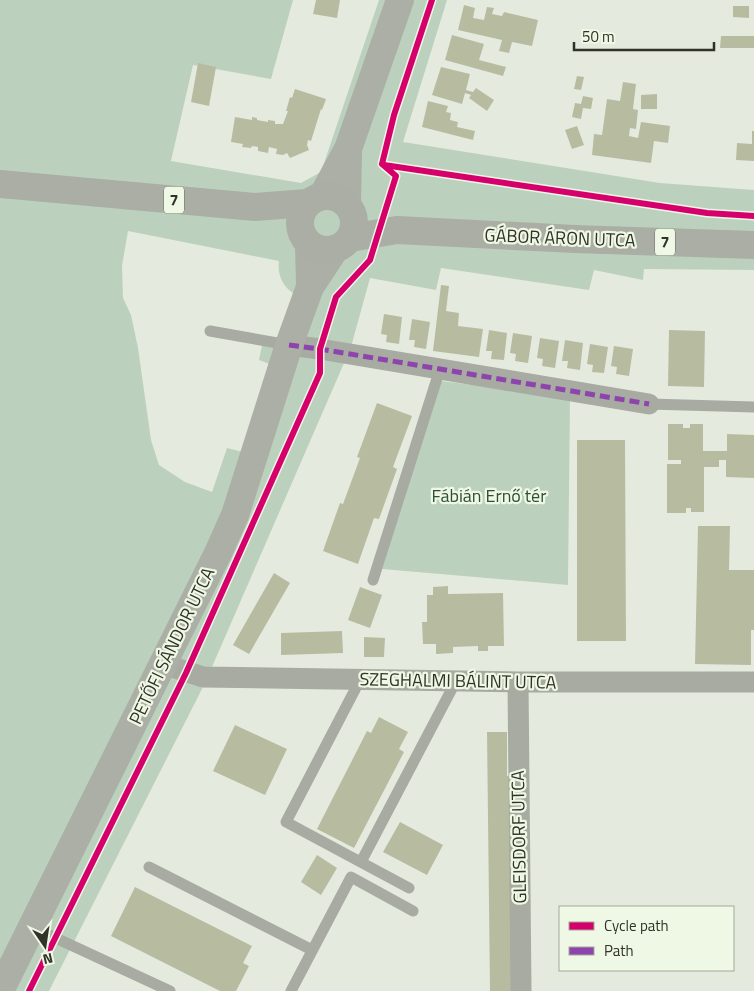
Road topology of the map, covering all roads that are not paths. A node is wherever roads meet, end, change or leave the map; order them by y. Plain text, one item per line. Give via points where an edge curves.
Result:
1 (400, 0) edge
2 (0, 184) edge
3 (328, 222) junction
4 (754, 244) edge
5 (210, 331) dead end
6 (289, 345) junction
7 (440, 369) junction
8 (649, 404) joint
9 (754, 407) edge
10 (374, 580) dead end
11 (164, 664) junction
12 (360, 680) junction
13 (456, 681) junction
14 (518, 682) junction
15 (754, 682) edge
16 (361, 862) junction
17 (149, 867) dead end
18 (409, 888) dead end
19 (413, 911) dead end
20 (32, 927) junction
21 (312, 950) junction
22 (0, 991) edge
23 (170, 991) edge
24 (290, 991) edge
25 (521, 991) edge

1 - 3 main road via 348,150
2 - 3 main road, GÁBOR ÁRON UTCA / 7 via 255,208
3 - 4 main road, GÁBOR ÁRON UTCA / 7 via 397,230
3 - 6 main road, PETŐFI SÁNDOR UTCA
5 - 6 lane
6 - 7 street
6 - 11 main road, PETŐFI SÁNDOR UTCA via 235,515
7 - 8 street
7 - 10 lane
8 - 9 lane
11 - 12 street, SZEGHALMI BÁLINT UTCA via 203,677
11 - 20 main road, PETŐFI SÁNDOR UTCA
12 - 13 street, SZEGHALMI BÁLINT UTCA
12 - 16 lane via 286,822
13 - 14 street, SZEGHALMI BÁLINT UTCA
13 - 16 lane
14 - 15 street, SZEGHALMI BÁLINT UTCA
14 - 25 street, GLEISDORF UTCA
16 - 18 lane
17 - 21 lane
19 - 21 lane via 351,878
20 - 22 main road, PETŐFI SÁNDOR UTCA
20 - 23 lane
21 - 24 lane

